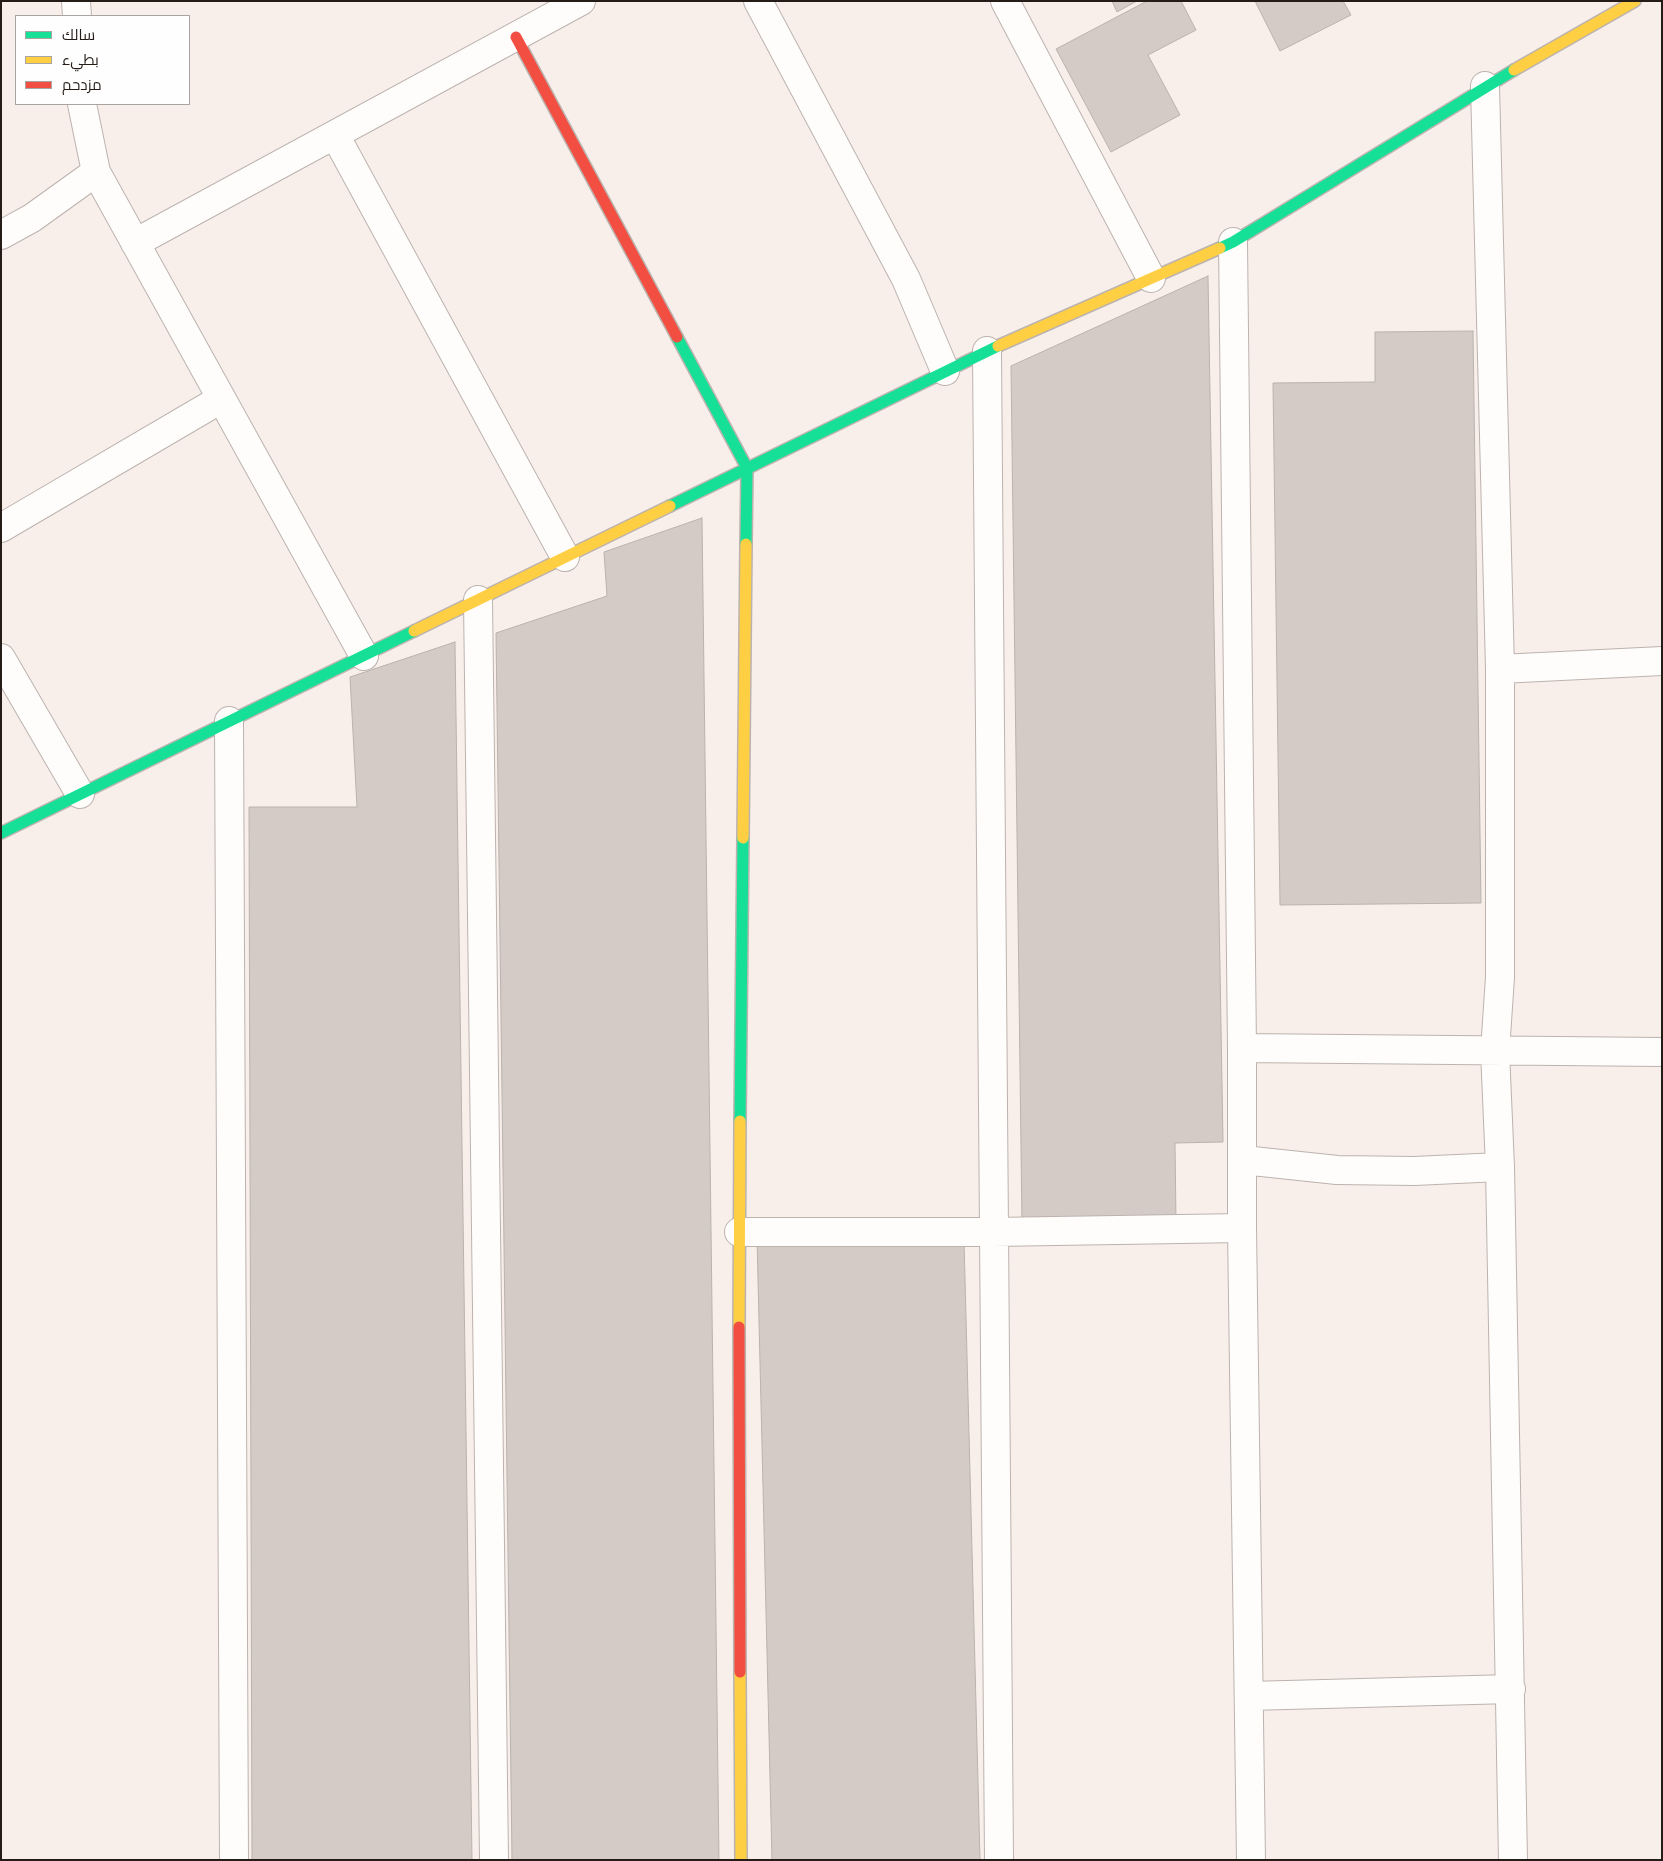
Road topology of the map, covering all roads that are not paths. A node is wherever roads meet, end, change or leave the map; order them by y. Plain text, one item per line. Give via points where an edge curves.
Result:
1 (76, 1) edge
2 (582, 1) edge
3 (758, 1) edge
4 (1005, 1) edge
5 (1635, 1) edge
6 (77, 15) edge
7 (516, 37) junction
8 (1484, 86) junction
9 (82, 105) edge
10 (335, 135) junction
11 (96, 172) junction
12 (1, 236) edge
13 (1233, 242) junction
14 (135, 244) junction
15 (1151, 278) junction
16 (987, 351) junction
17 (945, 371) junction
18 (221, 399) junction
19 (747, 468) junction
20 (1, 528) edge
21 (565, 557) junction
22 (478, 600) junction
23 (364, 656) junction
24 (1, 658) edge
25 (1662, 661) edge
26 (1500, 669) junction
27 (229, 722) junction
28 (80, 794) junction
29 (1, 833) edge
30 (1242, 1048) junction
31 (1495, 1051) junction
32 (1662, 1052) edge
33 (1243, 1160) junction
34 (1500, 1167) junction
35 (1242, 1228) junction
36 (739, 1232) junction
37 (993, 1232) junction
38 (1510, 1689) junction
39 (1249, 1696) junction
40 (234, 1860) edge
41 (494, 1860) edge
42 (741, 1860) edge
43 (999, 1860) edge
44 (1251, 1860) edge
45 (1513, 1860) edge

1 - 6 street
2 - 7 street
3 - 17 street via 906,279
4 - 15 street
5 - 8 street
7 - 10 street
7 - 19 street
8 - 13 street
8 - 26 street
9 - 11 street
10 - 14 street
10 - 21 street
11 - 12 street
11 - 14 street
13 - 15 street
13 - 30 street
14 - 18 street
15 - 16 street
16 - 17 street
16 - 37 street
17 - 19 street
18 - 20 street
18 - 23 street
19 - 21 street
19 - 36 street
21 - 22 street
22 - 23 street
22 - 41 street
23 - 27 street
24 - 28 street
25 - 26 street
26 - 31 street via 1500,977
27 - 28 street
27 - 40 street
28 - 29 street
30 - 31 street
30 - 33 street
31 - 32 street
31 - 34 street
33 - 34 street via 1337,1170
33 - 35 street
34 - 38 street
35 - 37 street
35 - 39 street
36 - 37 street
36 - 42 street
37 - 43 street
38 - 39 street
38 - 45 street
39 - 44 street

